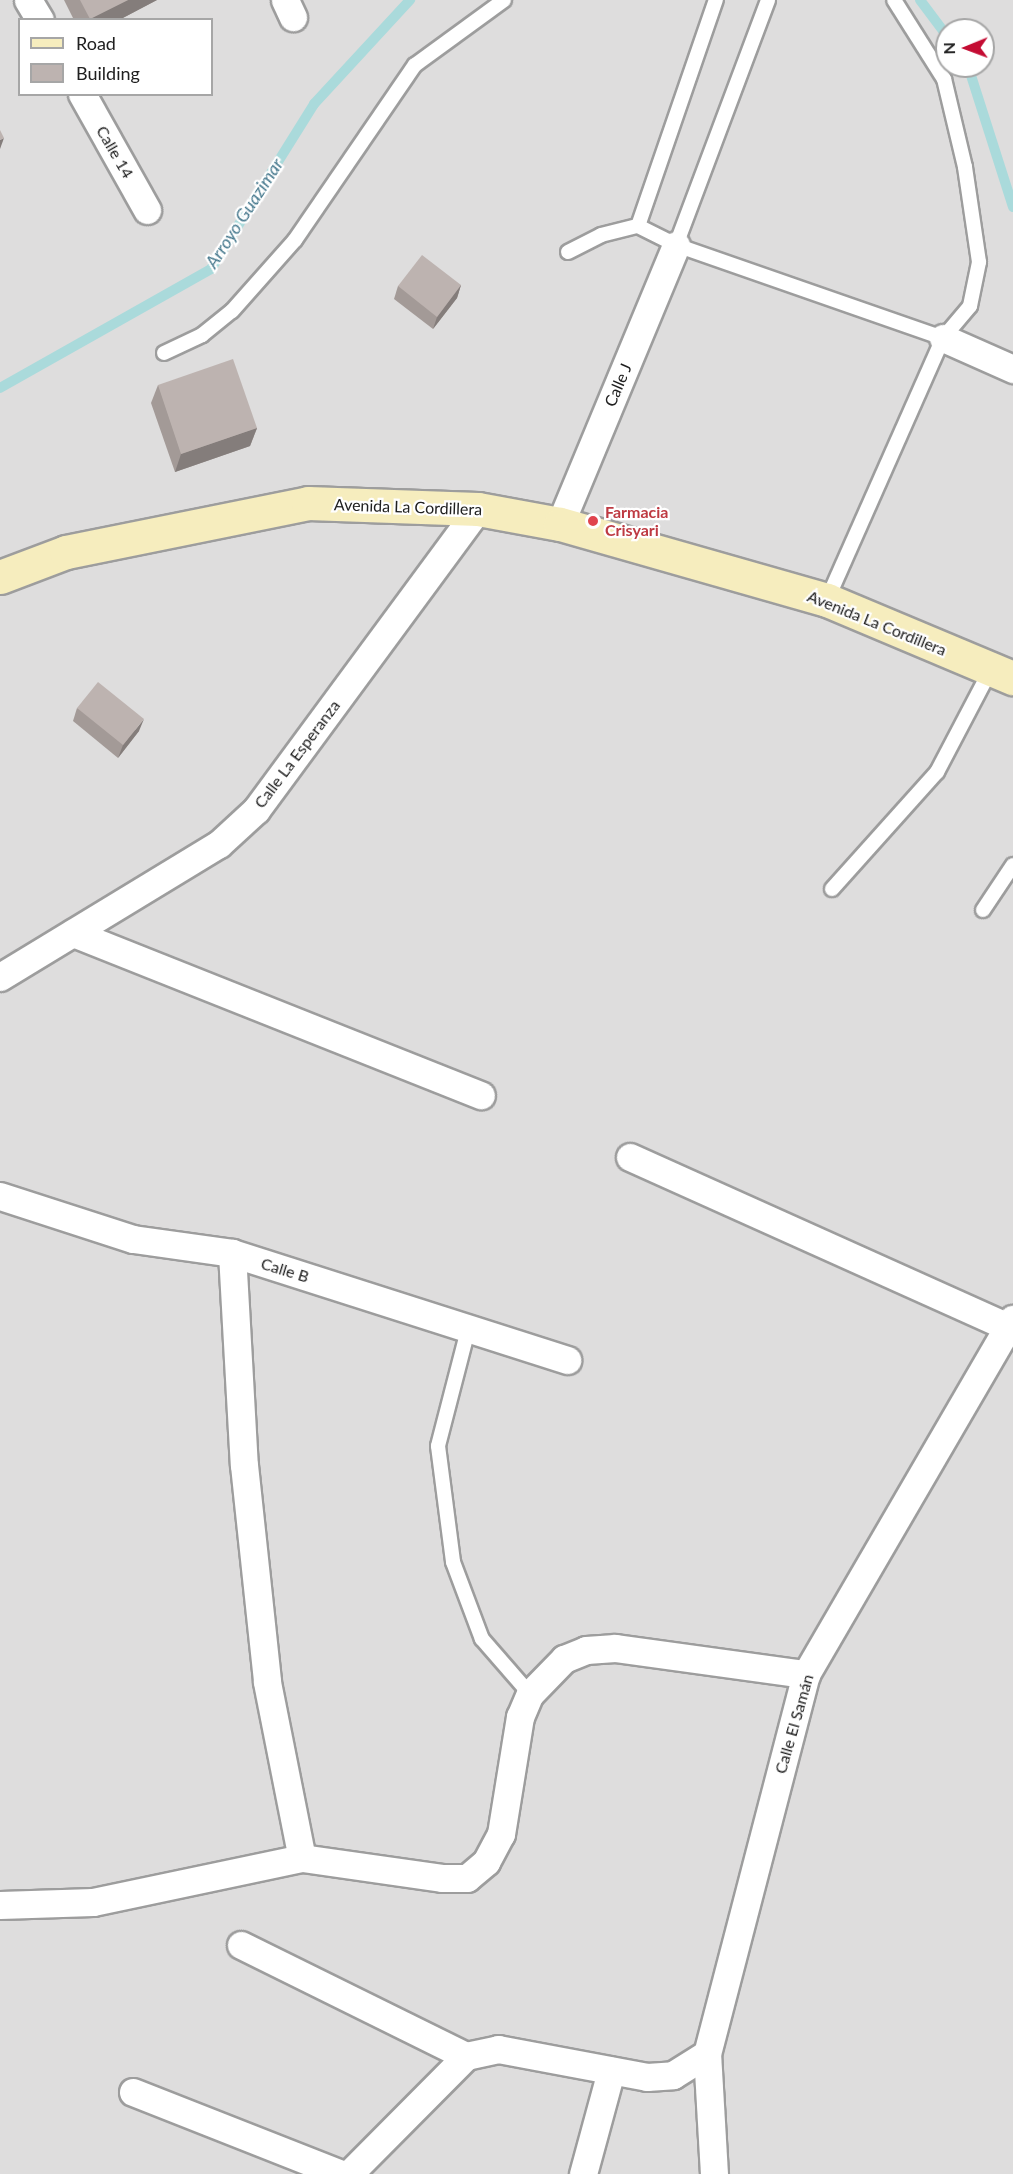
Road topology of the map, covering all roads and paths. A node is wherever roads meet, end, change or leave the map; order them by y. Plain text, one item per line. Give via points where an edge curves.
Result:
1 (28, 0) edge
2 (504, 0) edge
3 (716, 0) edge
4 (768, 0) edge
5 (894, 0) edge
6 (39, 18) edge
7 (83, 96) edge
8 (147, 210) dead end
9 (638, 226) junction
10 (676, 245) junction
11 (568, 252) dead end
12 (943, 338) junction
13 (164, 353) dead end
14 (1013, 369) edge
15 (478, 509) junction
16 (560, 524) junction
17 (0, 577) edge
18 (827, 600) junction
19 (1002, 673) edge
20 (1013, 865) edge
21 (832, 889) dead end
22 (982, 910) dead end
23 (73, 933) junction
24 (0, 977) edge
25 (481, 1095) dead end
26 (630, 1156) dead end
27 (0, 1196) edge
28 (232, 1253) junction
29 (1010, 1323) edge
30 (469, 1326) junction
31 (567, 1360) dead end
32 (806, 1674) junction
33 (530, 1694) junction
34 (302, 1858) junction
35 (0, 1905) edge
36 (241, 1945) dead end
37 (707, 2054) junction
38 (466, 2056) junction
39 (611, 2071) junction
40 (133, 2092) dead end
41 (341, 2174) edge
42 (349, 2174) edge
43 (583, 2174) edge
44 (714, 2174) edge

1 - 6 street
2 - 13 lane via 415,65 295,240 232,311 202,335
3 - 9 lane
4 - 10 lane
5 - 12 lane via 944,79 965,167 979,262 970,306
7 - 8 street, Calle 14
9 - 10 lane
9 - 11 lane via 601,235
10 - 12 lane
10 - 16 street, Calle J
12 - 14 street
12 - 18 lane
15 - 16 main road, Avenida La Cordillera
15 - 17 main road, Avenida La Cordillera via 308,503 66,552
15 - 23 street, Calle La Esperanza via 256,810 219,844
16 - 18 main road, Avenida La Cordillera
18 - 19 main road, Avenida La Cordillera
19 - 21 lane via 937,772
20 - 22 lane
23 - 24 street, Calle La Esperanza
23 - 25 street
26 - 29 street
27 - 28 street, Calle B via 133,1239
28 - 30 street, Calle B
28 - 34 street via 244,1465 267,1682
29 - 32 street, Calle El Samán
30 - 31 street, Calle B
30 - 33 lane via 438,1446 453,1562 482,1640
32 - 33 street via 615,1648 586,1650 564,1659
32 - 37 street, Calle El Samán
33 - 34 street via 520,1717 501,1834 486,1862 467,1878 442,1878
34 - 35 street via 93,1902
36 - 38 street
37 - 39 street via 673,2074 647,2077
37 - 44 street, Calle El Samán
38 - 39 street via 498,2049
38 - 42 street
39 - 43 street
40 - 41 street

